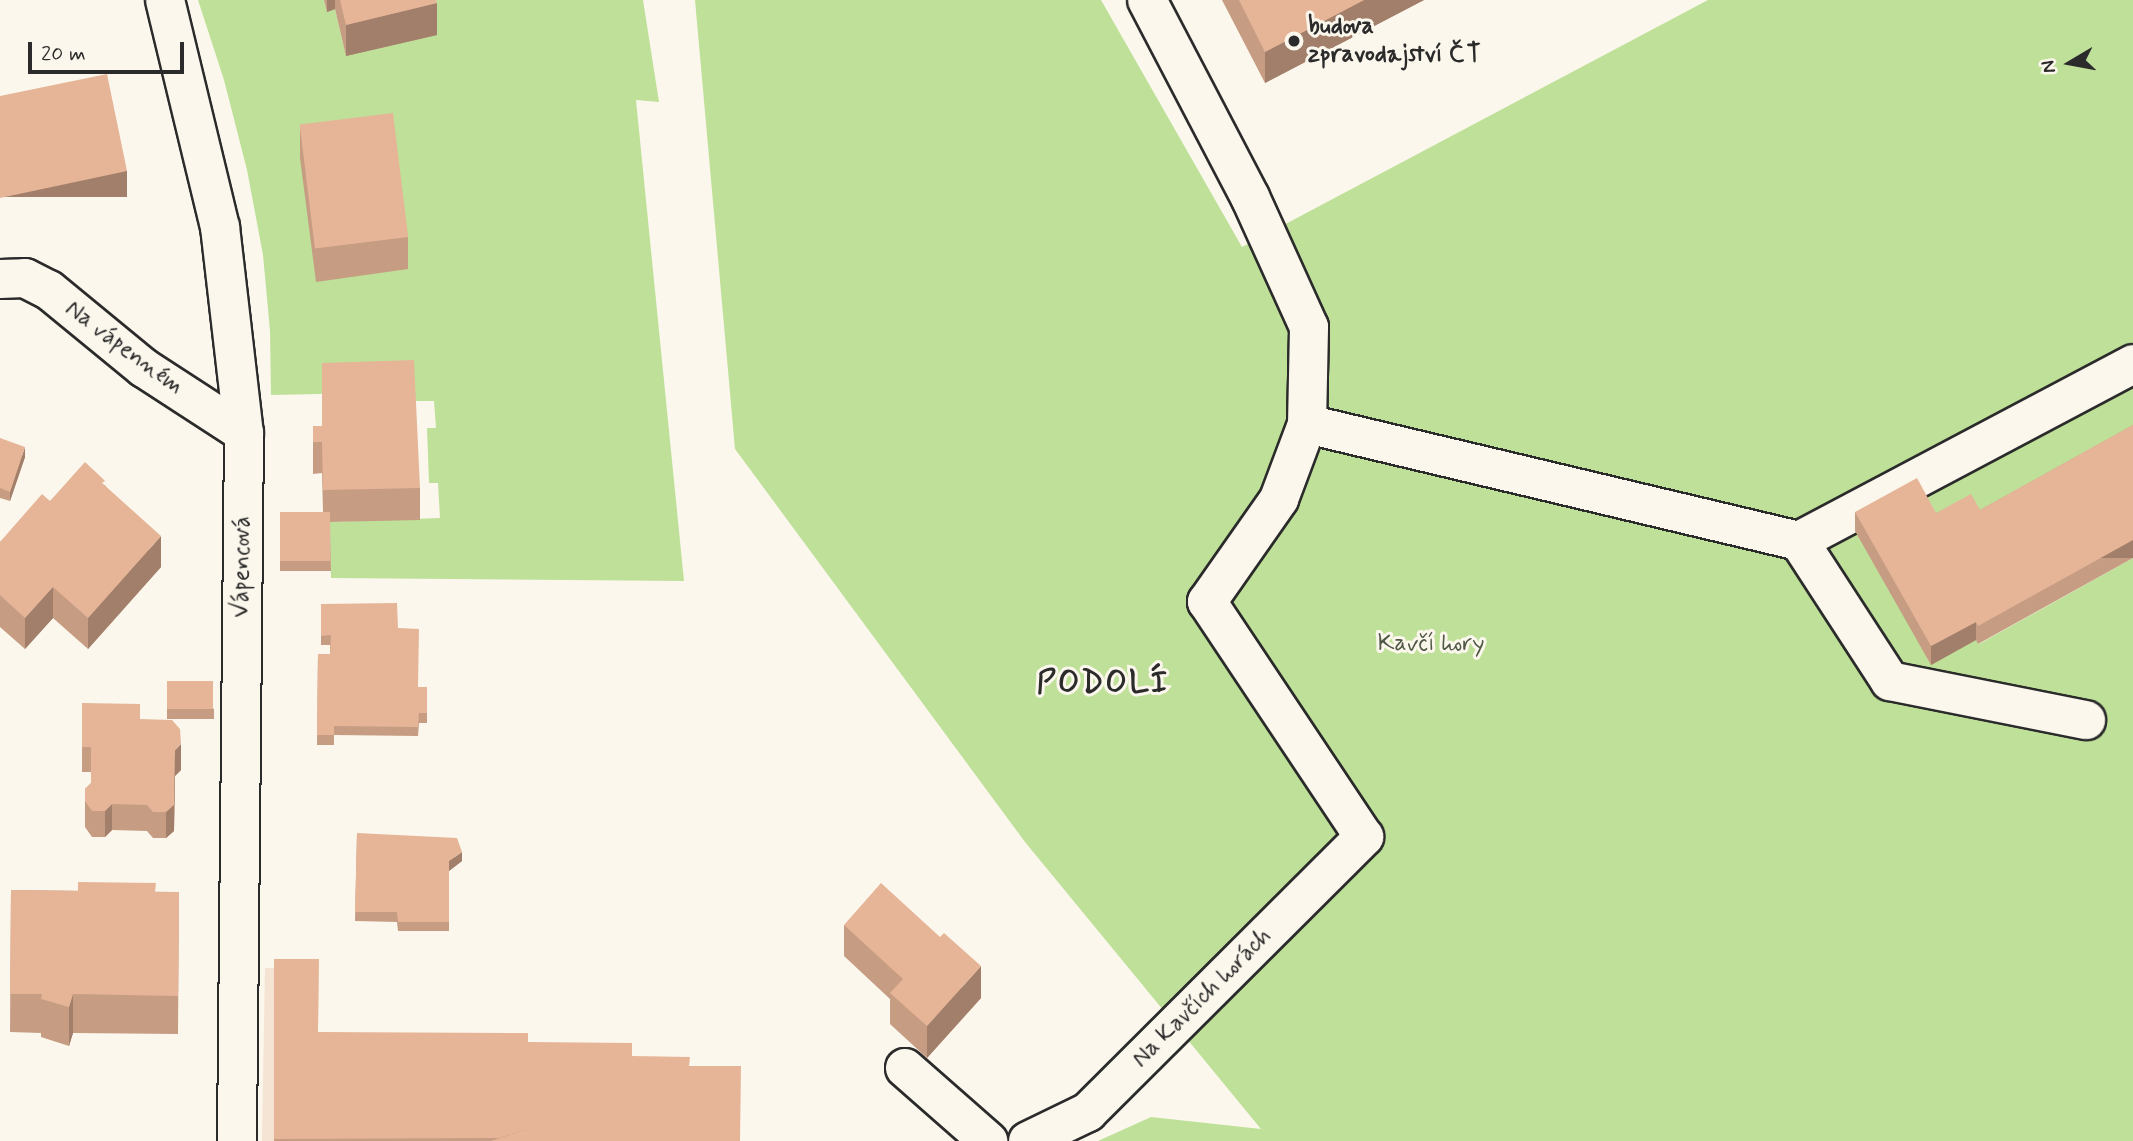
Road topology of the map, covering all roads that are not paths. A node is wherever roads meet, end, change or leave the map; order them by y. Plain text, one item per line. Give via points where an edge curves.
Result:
1 (164, 0) edge
2 (1147, 0) edge
3 (0, 279) edge
4 (2133, 365) edge
5 (1307, 424) junction
6 (244, 433) junction
7 (1799, 541) junction
8 (2086, 720) dead end
9 (905, 1068) dead end
10 (237, 1141) edge
11 (988, 1141) edge
12 (1028, 1141) edge

1 - 6 street, Vápencová via 220,227
2 - 5 street via 1250,197 1309,327
3 - 6 street, Na vápenném via 25,278 48,289 144,368
4 - 7 street
5 - 7 street
5 - 12 street, Na Kavčích horách via 1279,499 1206,602 1364,837 1088,1112
6 - 10 street, Vápencová
7 - 8 street via 1890,681
9 - 11 street

